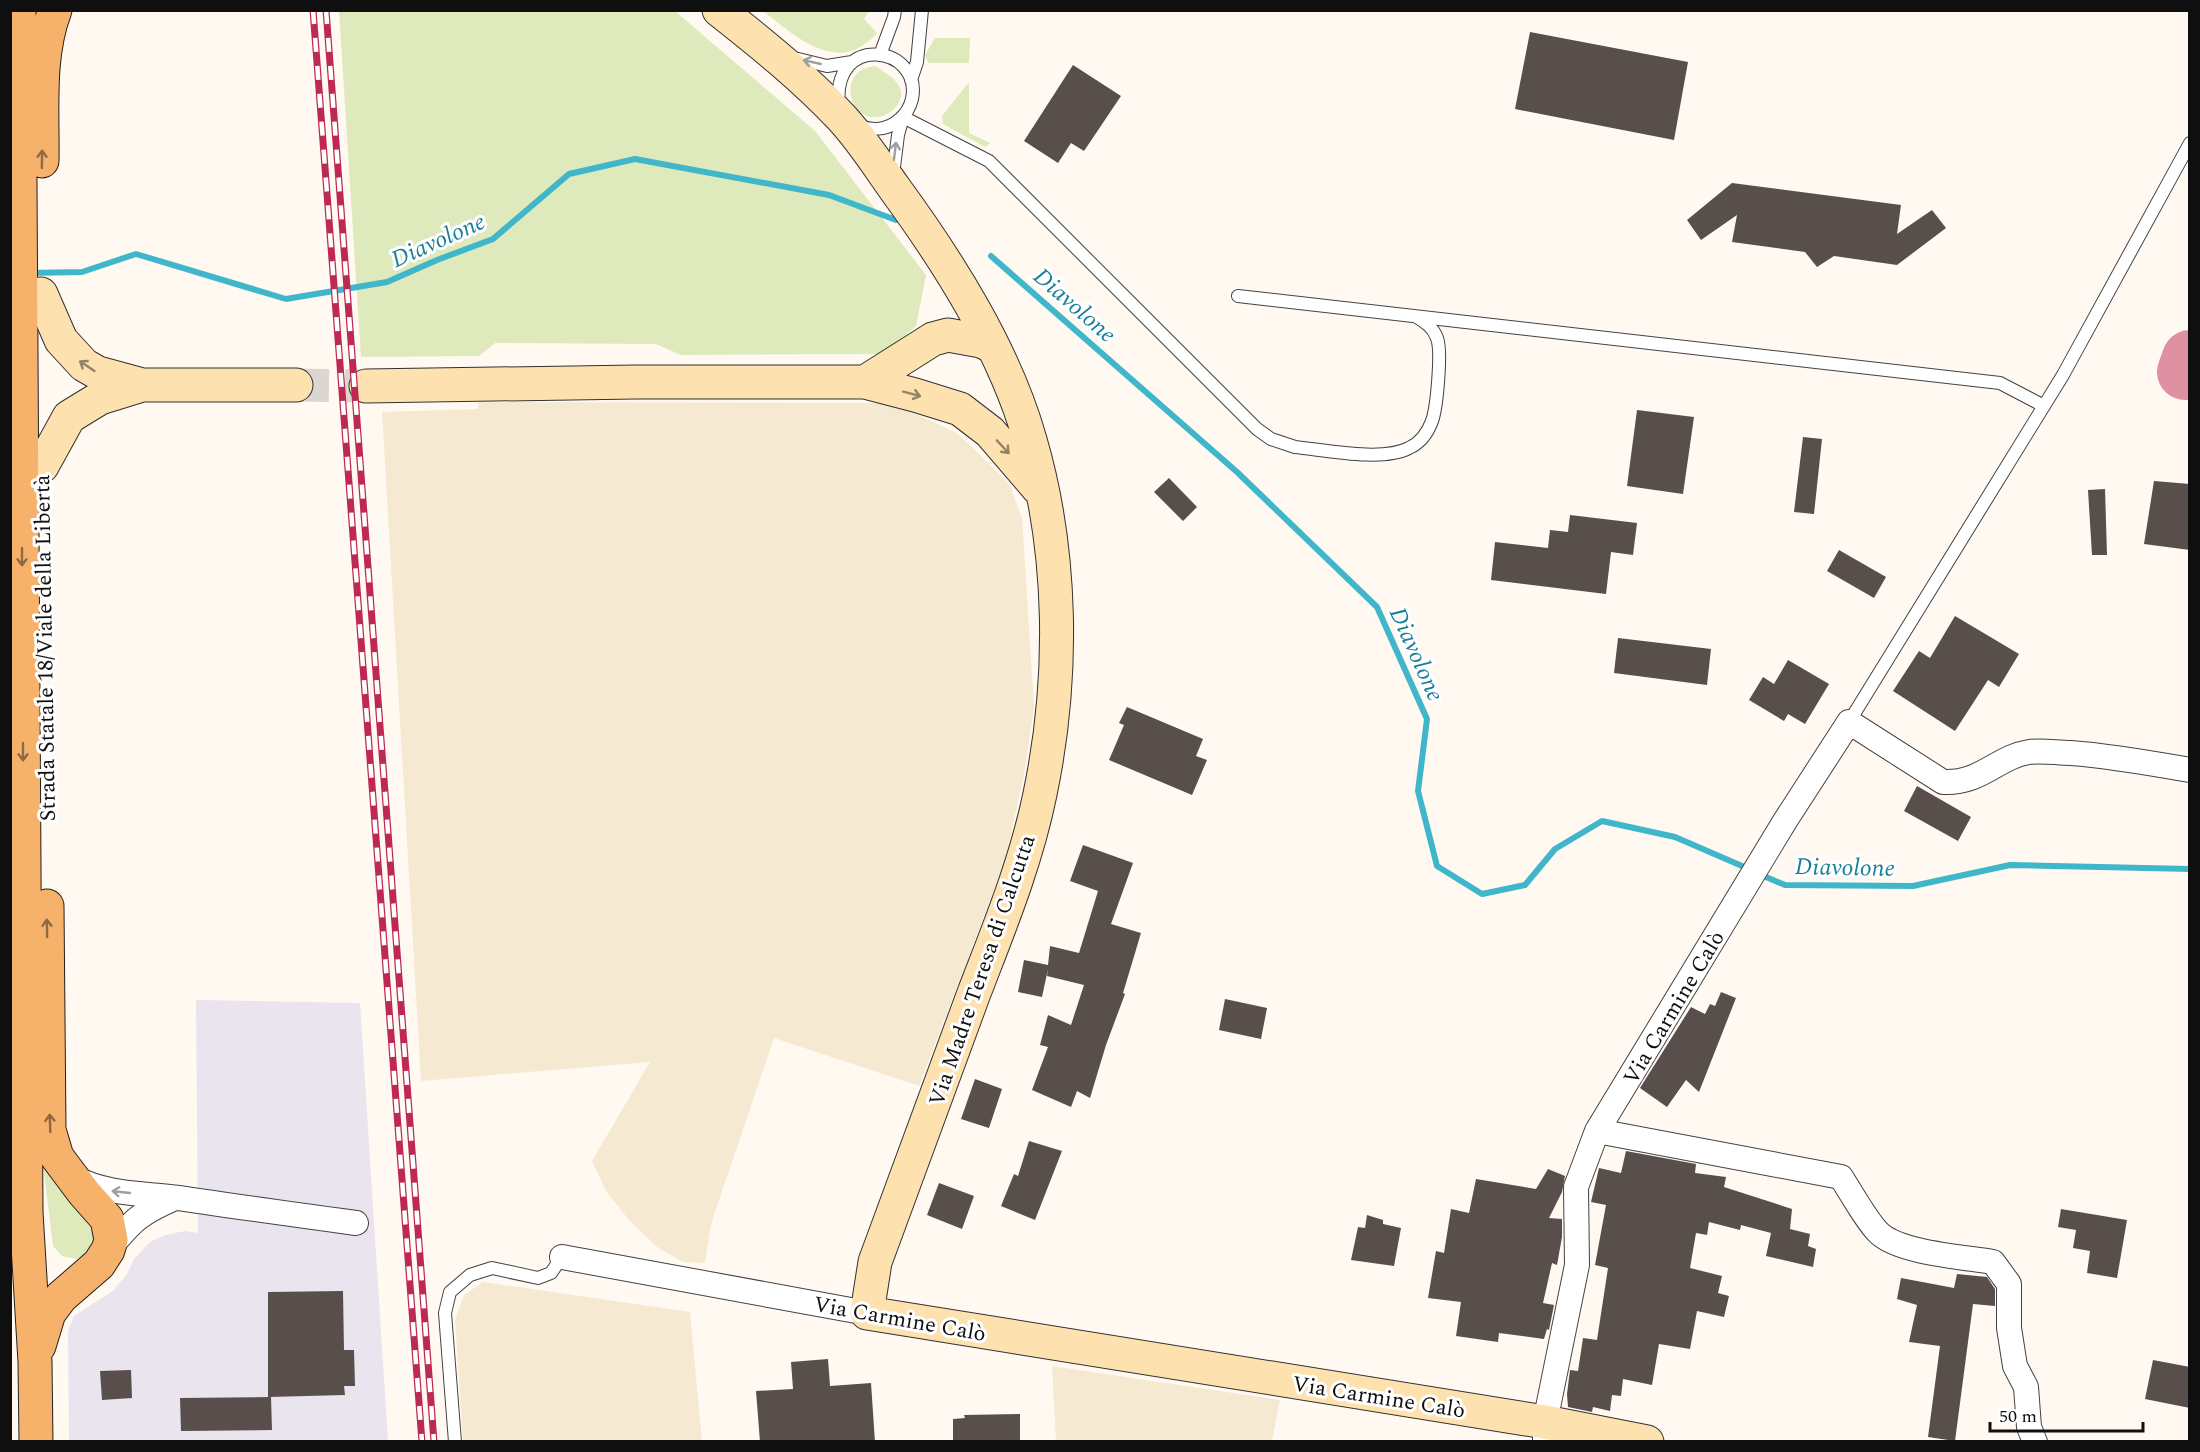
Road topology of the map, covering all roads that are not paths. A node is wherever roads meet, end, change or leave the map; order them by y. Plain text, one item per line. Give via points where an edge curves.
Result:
1 (19, 10) edge
2 (55, 10) edge
3 (719, 10) edge
4 (895, 10) edge
5 (922, 10) edge
6 (773, 52) junction
7 (880, 55) junction
8 (852, 62) junction
9 (911, 80) junction
10 (841, 117) junction
11 (903, 117) junction
12 (2190, 143) edge
13 (893, 186) junction
14 (943, 259) junction
15 (33, 278) junction
16 (1238, 296) dead end
17 (1415, 316) junction
18 (933, 339) junction
19 (997, 356) junction
20 (865, 382) junction
21 (142, 385) junction
22 (296, 385) tunnel mouth
23 (366, 386) tunnel mouth
24 (2044, 406) junction
25 (960, 409) junction
26 (42, 466) junction
27 (1042, 493) junction
28 (1849, 722) junction
29 (2190, 770) edge
30 (17, 916) edge
31 (17, 963) edge
32 (18, 1028) edge
33 (18, 1130) edge
34 (1597, 1131) junction
35 (26, 1167) junction
36 (71, 1176) junction
37 (175, 1198) junction
38 (356, 1223) dead end
39 (104, 1257) junction
40 (562, 1257) joint
41 (867, 1313) junction
42 (21, 1321) edge
43 (35, 1362) junction
44 (1545, 1432) edge
45 (36, 1442) edge
46 (455, 1442) edge
47 (1647, 1442) edge
48 (2035, 1442) edge

1 - 15 main road, Strada Statale 18/Viale della Libertà
15 -> 2 main road, Strada Statale 18/Viale della Libertà via 43,59
3 - 6 street, Via Madre Teresa di Calcutta
4 - 7 lane
5 - 9 lane via 917,62
8 -> 6 lane via 827,66
6 - 10 street, Via Madre Teresa di Calcutta
7 - 8 lane via 862,56
7 - 9 lane via 896,60
8 - 10 lane via 839,82
9 - 11 lane via 913,93
10 - 11 lane via 868,129 894,125
10 - 13 street, Via Madre Teresa di Calcutta
13 -> 11 lane via 894,154
11 - 17 lane via 988,162 1257,429 1282,444 1380,455 1408,449 1419,442 1433,418 1440,354 1431,327
12 - 24 lane
13 - 14 street, Via Madre Teresa di Calcutta
14 - 18 street via 947,289 944,316
14 - 19 street, Via Madre Teresa di Calcutta
21 -> 15 street via 84,365 61,340
15 - 26 main road, Strada Statale 18/Viale della Libertà
15 -> 30 main road, Strada Statale 18/Viale della Libertà
16 - 17 lane
17 - 24 lane via 2000,383
18 - 19 street via 948,335 975,339
18 - 20 street
19 - 25 street via 996,381
19 - 27 street, Via Madre Teresa di Calcutta via 1030,440
20 - 23 street
20 -> 25 street
21 - 22 street
21 - 26 street via 100,398 69,417
24 - 28 lane
25 -> 27 street via 990,432
36 -> 26 main road, Strada Statale 18/Viale della Libertà via 57,1157 49,1130
27 - 41 street, Via Madre Teresa di Calcutta via 1054,582 1056,651 1052,721 1040,794 1019,874 874,1262
28 - 29 street via 1943,782 1975,778 2027,752 2108,756
28 - 34 street, Via Carmine Calò
30 - 31 main road, Strada Statale 18/Viale della Libertà
31 - 32 main road, Strada Statale 18/Viale della Libertà
32 - 33 main road, Strada Statale 18/Viale della Libertà
33 - 35 main road, Strada Statale 18/Viale della Libertà
34 - 44 street, Via Carmine Calò via 1576,1187 1578,1265
34 - 48 street via 1841,1177 1879,1233 1893,1243 1993,1262 2009,1284 2009,1328 2015,1366 2026,1387 2029,1427
35 - 39 main road, Strada Statale 18/Viale della Libertà via 34,1239 44,1262 54,1270 78,1274
35 - 42 main road, Strada Statale 18/Viale della Libertà
37 -> 36 street via 106,1191
36 - 39 main road, Strada Statale 18/Viale della Libertà via 107,1219 110,1229
37 - 38 street
37 - 39 street via 137,1217
39 - 43 main road via 49,1313
40 - 41 street, Via Carmine Calò
40 - 46 lane via 551,1273 538,1278 492,1268 470,1275 450,1292 445,1313
41 - 44 street, Via Carmine Calò
42 - 43 main road, Strada Statale 18/Viale della Libertà
43 - 45 main road
44 - 47 street

